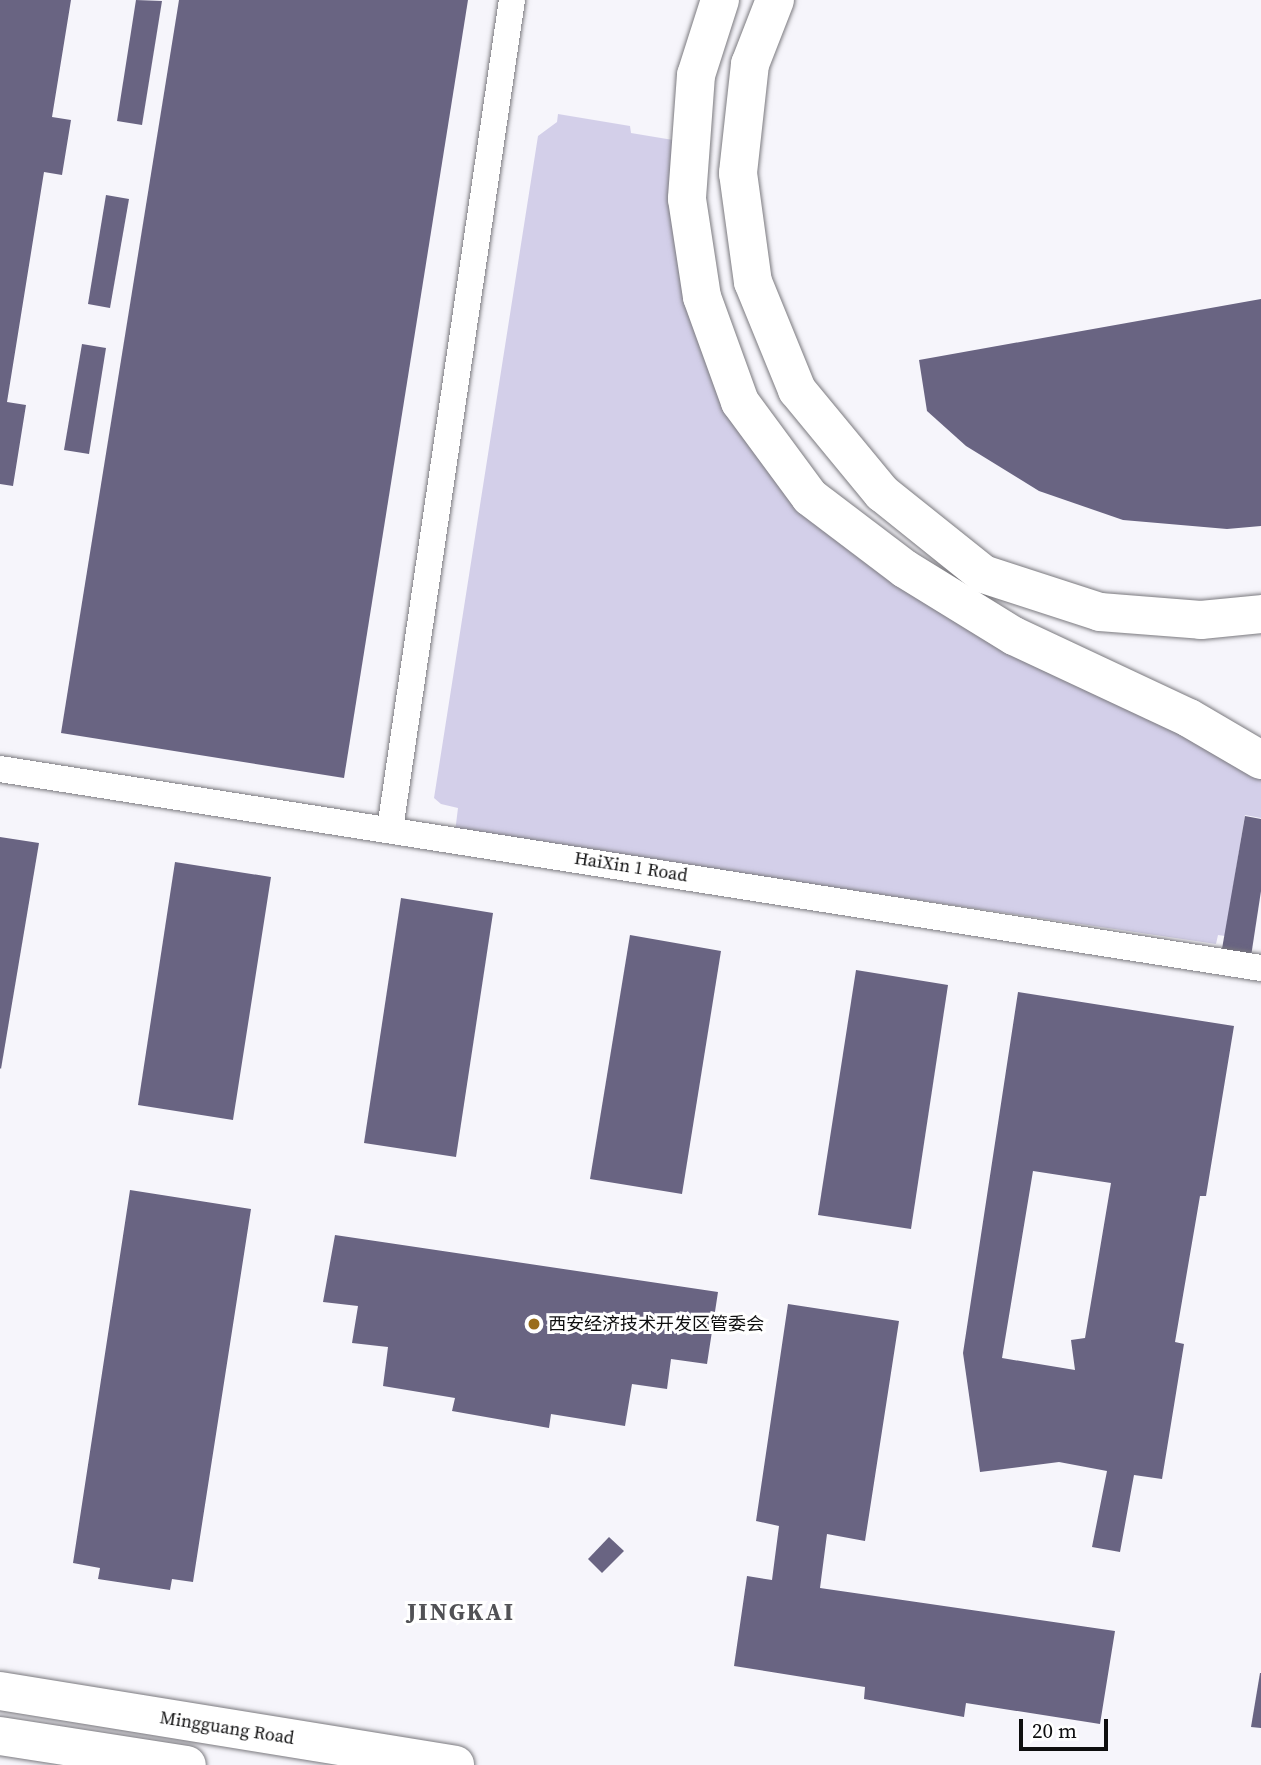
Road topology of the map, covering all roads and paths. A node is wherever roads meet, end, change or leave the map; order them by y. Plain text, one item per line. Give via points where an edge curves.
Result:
1 (512, 0) edge
2 (720, 0) edge
3 (775, 0) edge
4 (1261, 614) edge
5 (1261, 760) edge
6 (0, 769) edge
7 (390, 829) junction
8 (1261, 968) edge
9 (0, 1691) edge
10 (0, 1736) edge
11 (187, 1765) edge
12 (455, 1765) edge

1 - 7 street
2 - 5 main road via 696,75 687,199 702,297 740,402 810,497 905,569 1014,636 1188,718
3 - 4 main road via 750,64 738,173 753,282 797,390 882,493 983,574 1100,612 1200,620
6 - 7 street, HaiXin 1 Road
7 - 8 street, HaiXin 1 Road
9 - 12 main road, Mingguang Road
10 - 11 main road

